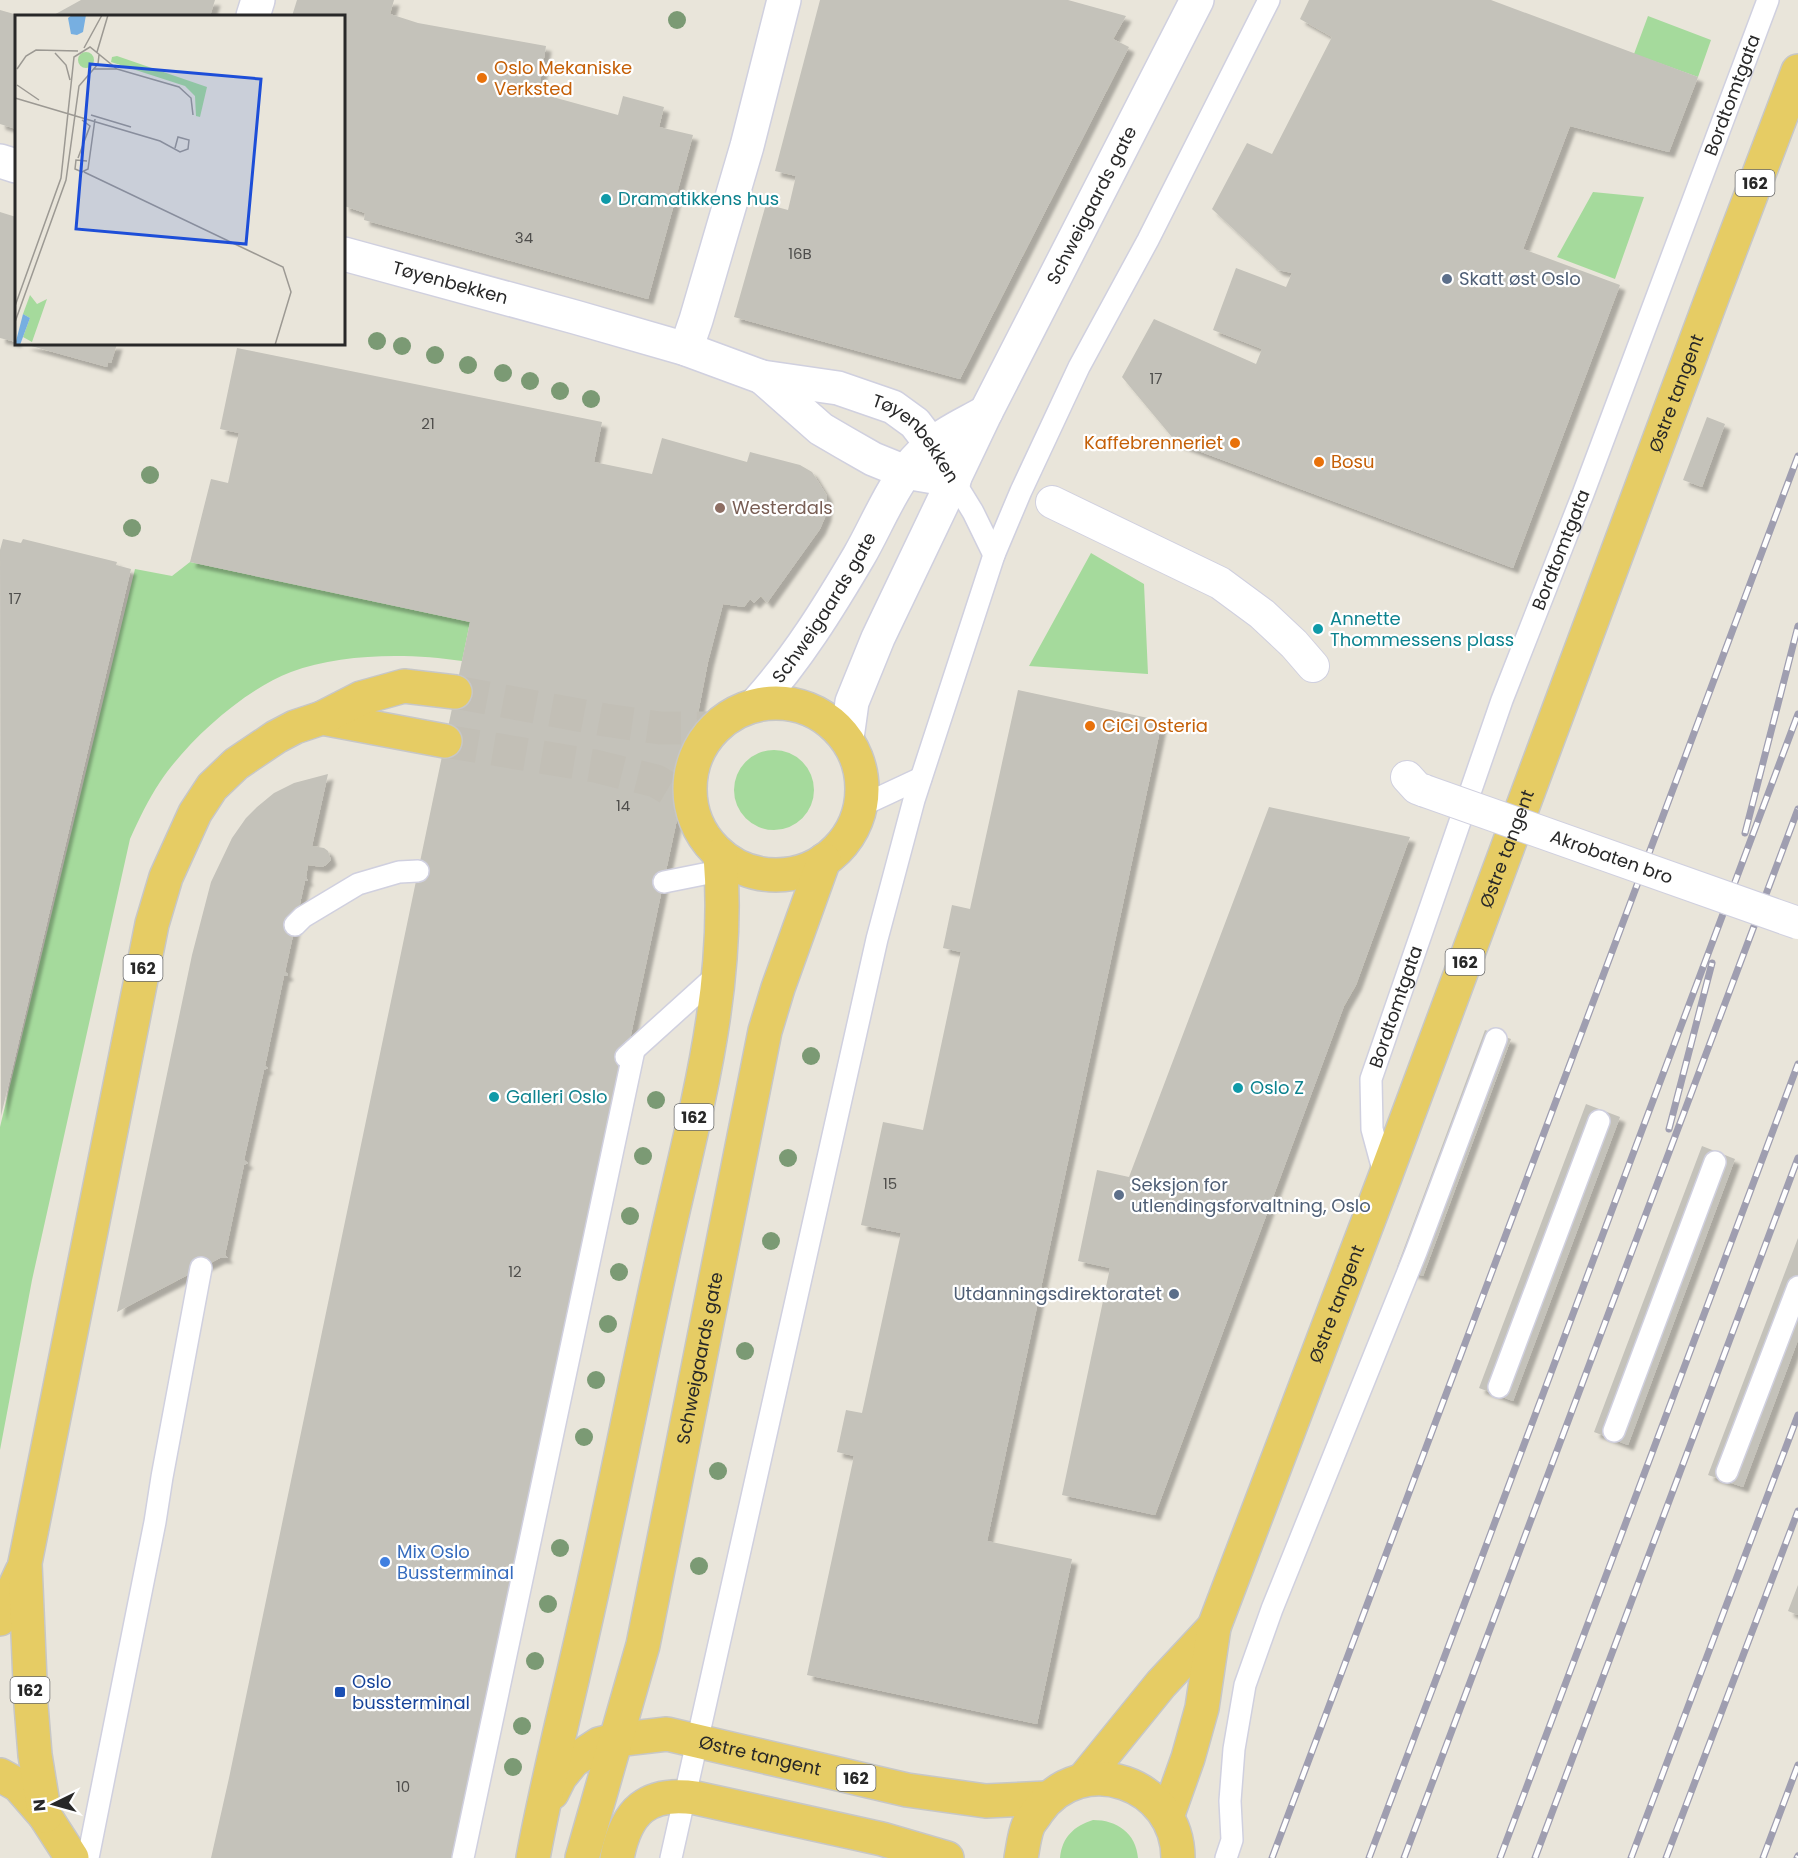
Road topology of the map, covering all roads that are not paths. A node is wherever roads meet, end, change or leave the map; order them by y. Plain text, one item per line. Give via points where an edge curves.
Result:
1 (258, 0) edge
2 (784, 0) edge
3 (1197, 0) edge
4 (1269, 0) edge
5 (1768, 0) edge
6 (253, 15) edge
7 (1798, 71) edge
8 (0, 161) edge
9 (15, 166) edge
10 (345, 254) edge
11 (686, 349) junction
12 (762, 377) junction
13 (986, 412) junction
14 (931, 444) junction
15 (905, 472) junction
16 (954, 481) junction
17 (1052, 502) dead end
18 (994, 555) junction
19 (1313, 666) dead end
20 (455, 692) tunnel mouth
21 (757, 704) junction
22 (322, 718) junction
23 (847, 738) junction
24 (445, 741) tunnel mouth
25 (921, 778) junction
26 (1416, 784) dead end
27 (861, 807) junction
28 (825, 860) junction
29 (727, 864) junction
30 (418, 870) dead end
31 (664, 882) dead end
32 (1798, 923) edge
33 (295, 926) dead end
34 (720, 972) junction
35 (1496, 1039) dead end
36 (1599, 1121) dead end
37 (1715, 1162) dead end
38 (1385, 1177) junction
39 (201, 1268) dead end
40 (1798, 1287) edge
41 (1499, 1387) dead end
42 (1614, 1431) dead end
43 (1727, 1472) dead end
44 (25, 1563) junction
45 (0, 1619) edge
46 (1214, 1627) junction
47 (643, 1645) junction
48 (682, 1738) junction
49 (615, 1740) junction
50 (0, 1775) edge
51 (1083, 1780) junction
52 (685, 1797) junction
53 (1047, 1798) junction
54 (541, 1813) junction
55 (45, 1816) junction
56 (1167, 1817) junction
57 (72, 1858) edge
58 (88, 1858) edge
59 (464, 1858) edge
60 (533, 1858) edge
61 (582, 1858) edge
62 (617, 1858) edge
63 (671, 1858) edge
64 (947, 1858) edge
65 (1021, 1858) edge
66 (1178, 1858) edge
67 (1226, 1858) edge

1 - 6 street
2 - 11 street via 747,146
3 - 13 street, Schweigaards gate
4 - 18 lane via 1079,367
5 - 38 lane, Bordtomtgata via 1502,700 1371,1079 1372,1129
7 - 38 highway, Østre tangent / 162
8 - 9 street
10 - 11 street, Tøyenbekken
11 - 12 street, Tøyenbekken
12 - 14 street, Tøyenbekken via 838,388 893,408 915,423
12 - 15 street, Tøyenbekken via 821,429 873,459
13 - 14 street, Schweigaards gate
13 - 16 street, Schweigaards gate
14 - 15 street, Schweigaards gate
14 - 16 street, Tøyenbekken
15 - 16 street, Tøyenbekken
15 - 21 street, Schweigaards gate via 820,619
16 - 18 lane
16 - 23 street, Schweigaards gate via 866,665 852,702
17 - 19 street via 1220,583 1262,614
18 - 25 lane
20 - 22 highway, 162 via 404,686 361,698
21 - 23 highway via 782,702 807,708 829,720
21 - 29 highway via 726,717 714,728 701,744 689,781 696,822
22 - 24 highway, 162
22 - 44 highway, 162 via 276,737 236,764 212,787 178,846 166,877 152,924
23 - 27 highway via 861,771
25 - 27 lane
25 - 48 lane via 877,939
26 - 32 street, Akrobaten bro, bridge
27 - 28 highway via 841,846
28 - 29 highway via 798,873 783,875 753,873
28 - 47 highway, Schweigaards gate via 765,1031
29 - 31 lane
29 - 34 highway, 162
30 - 33 lane via 358,884 303,917
34 - 54 highway, 162 via 712,1037
34 - 59 lane via 630,1054
35 - 67 lane via 1245,1685 1234,1749 1232,1840
36 - 41 lane
37 - 42 lane
38 - 46 highway, Østre tangent / 162
39 - 58 lane
40 - 43 lane
44 - 45 highway, 162
44 - 55 highway, 162 via 31,1705
46 - 51 highway, Østre tangent / 162 via 1161,1684
46 - 56 highway, Østre tangent / 162 via 1202,1708
47 - 48 highway via 639,1679 645,1710 654,1723
47 - 49 highway, Schweigaards gate
48 - 49 highway, Østre tangent / 162
48 - 52 lane
48 - 53 highway, Østre tangent / 162 via 907,1790 986,1801
49 - 54 highway, Østre tangent / 162 via 599,1744 573,1761
49 - 61 highway, Schweigaards gate
50 - 55 highway, 162 via 18,1785
51 - 53 highway, 162
51 - 56 highway, 162 via 1108,1779 1131,1785 1152,1798
52 - 62 highway via 662,1797 636,1812 626,1825
52 - 63 lane
52 - 64 highway via 882,1839
53 - 65 highway, 162 via 1028,1827
54 - 60 highway, 162
55 - 57 highway, 162
56 - 66 highway, 162 via 1178,1843

